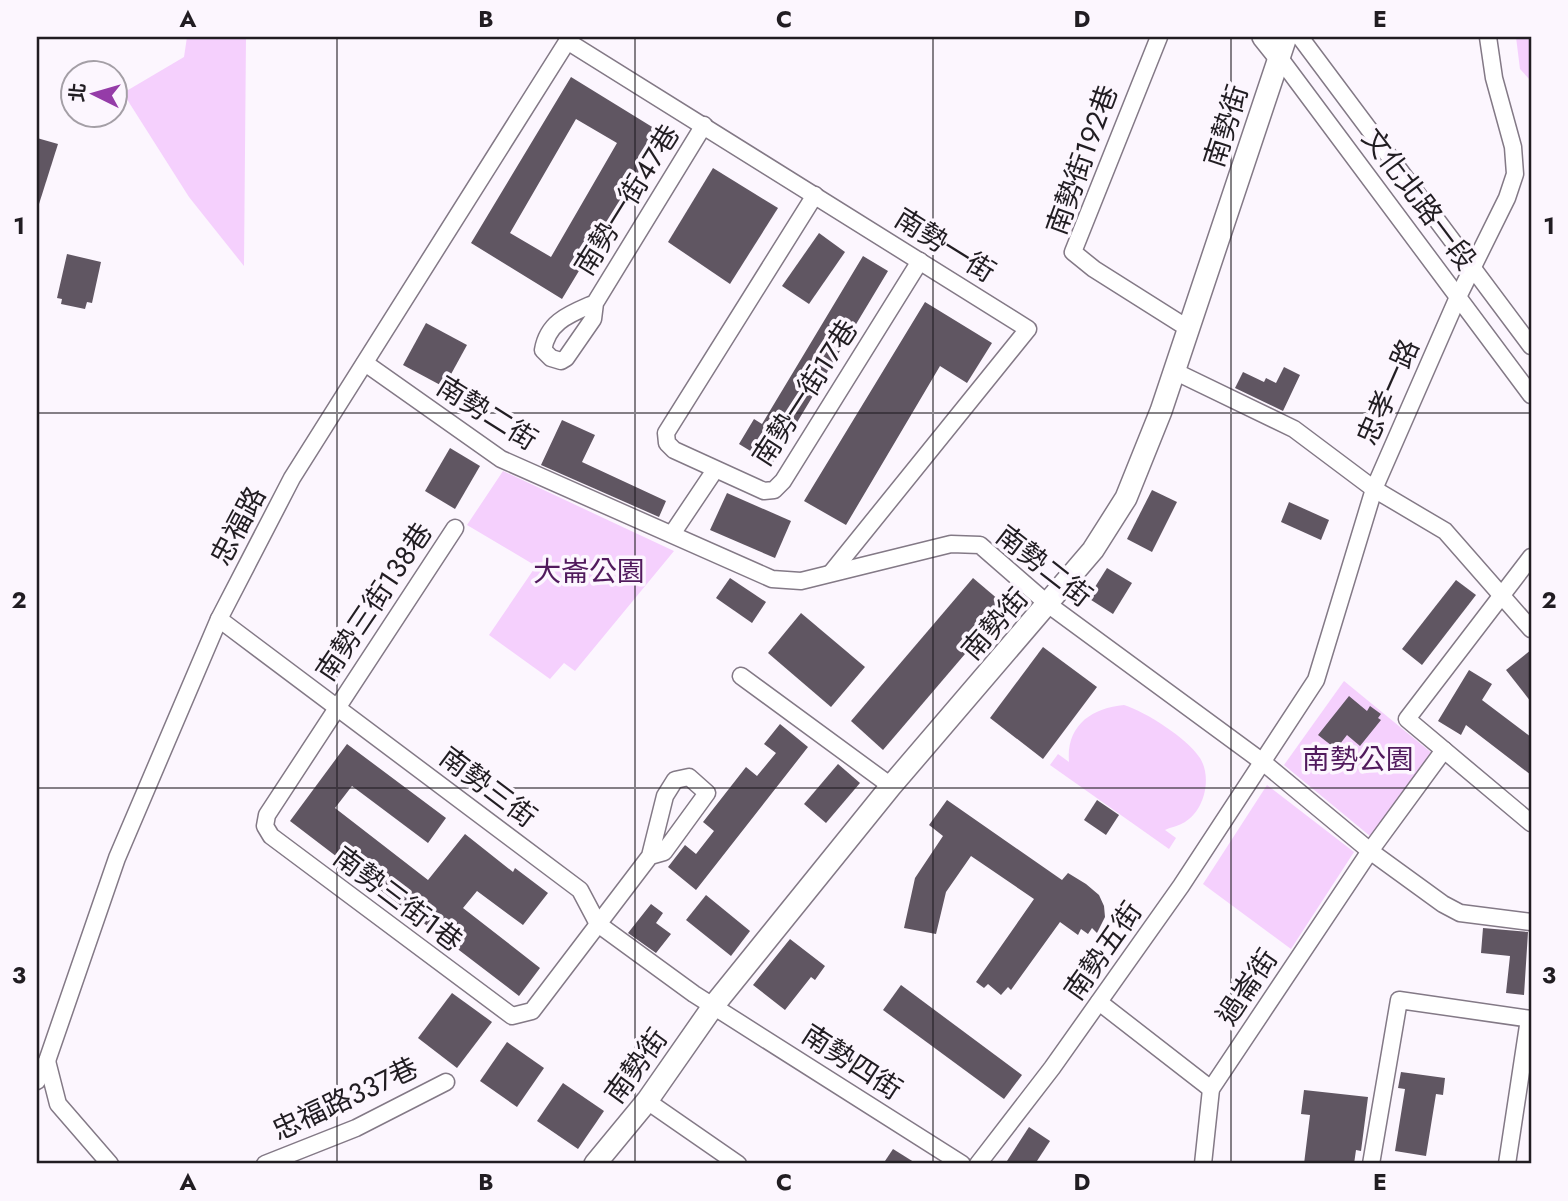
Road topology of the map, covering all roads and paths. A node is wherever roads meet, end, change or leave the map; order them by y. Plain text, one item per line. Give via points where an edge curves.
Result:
1 (1159, 37) edge
2 (1263, 37) edge
3 (1286, 37) edge
4 (1300, 37) edge
5 (1488, 37) edge
6 (569, 39) edge
7 (1279, 57) junction
8 (704, 125) junction
9 (815, 195) junction
10 (920, 261) junction
11 (1472, 268) junction
12 (1458, 297) junction
13 (595, 303) dead end
14 (1189, 329) junction
15 (1531, 346) edge
16 (365, 363) junction
17 (1174, 371) junction
18 (1531, 395) edge
19 (715, 470) junction
20 (1374, 488) junction
21 (455, 528) dead end
22 (672, 534) junction
23 (1531, 557) edge
24 (831, 573) junction
25 (1503, 593) junction
26 (1049, 605) junction
27 (219, 618) junction
28 (1531, 629) edge
29 (741, 676) dead end
30 (337, 706) junction
31 (1444, 750) junction
32 (1264, 763) junction
33 (891, 786) junction
34 (1531, 823) edge
35 (1370, 851) junction
36 (650, 856) junction
37 (1531, 922) edge
38 (598, 924) junction
39 (1099, 1002) junction
40 (714, 1005) junction
41 (1530, 1019) edge
42 (47, 1061) junction
43 (37, 1082) edge
44 (446, 1082) dead end
45 (1211, 1089) junction
46 (647, 1101) junction
47 (110, 1164) edge
48 (265, 1164) edge
49 (595, 1164) edge
50 (738, 1164) edge
51 (962, 1164) edge
52 (978, 1164) edge
53 (1203, 1164) edge
54 (1371, 1164) edge
55 (1507, 1164) edge

1 - 14 street, 南勢街192巷 via 1073,252
2 - 7 main road, 文化北路一段
3 - 7 main road, 南勢街
4 - 11 street, 文化北路一段
5 - 11 street, 忠孝一路 via 1515,174
6 - 8 street, 南勢一街
6 - 16 street, 忠福路
7 - 12 street, 文化北路一段
7 - 14 main road, 南勢街
8 - 9 street, 南勢一街
8 - 13 street, 南勢一街47巷
9 - 10 street, 南勢一街
9 - 19 street, 南勢一街17巷 via 666,433 674,450
10 - 19 street, 南勢一街17巷 via 783,481 764,491
10 - 24 street, 南勢一街 via 1028,329
11 - 12 street, 忠孝一路
11 - 15 street, 文化北路一段
12 - 18 street, 文化北路一段
12 - 20 street, 忠孝一路
14 - 17 main road, 南勢街
16 - 22 street, 南勢二街 via 501,459
16 - 27 street, 忠福路 via 292,478
17 - 20 street via 1294,429
17 - 26 main road, 南勢街 via 1126,498 1093,550
19 - 22 street
20 - 25 street via 1445,531
20 - 32 street, 忠孝一路 via 1316,680
21 - 30 street, 南勢三街138巷
22 - 24 street, 南勢二街 via 772,579 801,581
23 - 25 street
24 - 26 street, 南勢二街 via 950,544 980,545
25 - 28 street
25 - 31 street via 1407,719
26 - 32 street, 南勢二街
26 - 33 main road, 南勢街
27 - 30 street, 南勢三街
27 - 42 street, 忠福路 via 117,858
29 - 33 street
30 - 38 street, 南勢三街 via 579,890
30 - 38 street, 南勢三街1巷 via 267,815 265,826 271,836 512,1016 532,1012
31 - 34 street
31 - 35 street, 過崙街
32 - 35 street, 南勢二街
32 - 39 street, 南勢五街
33 - 40 main road, 南勢街
35 - 37 street, 南勢二街 via 1460,913
35 - 45 street, 過崙街
36 - 36 street via 665,796 675,780 689,777 707,793 664,852
36 - 38 street, 南勢三街1巷
38 - 40 street, 南勢三街
39 - 45 street
39 - 52 street, 南勢五街
40 - 46 main road, 南勢街
40 - 51 street, 南勢四街
41 - 54 street via 1399,1000
41 - 55 street
42 - 43 street, 忠福路
42 - 47 street via 58,1104
44 - 48 street, 忠福路337巷 via 356,1128
45 - 53 street, 過崙街
46 - 49 main road, 南勢街
46 - 50 street

